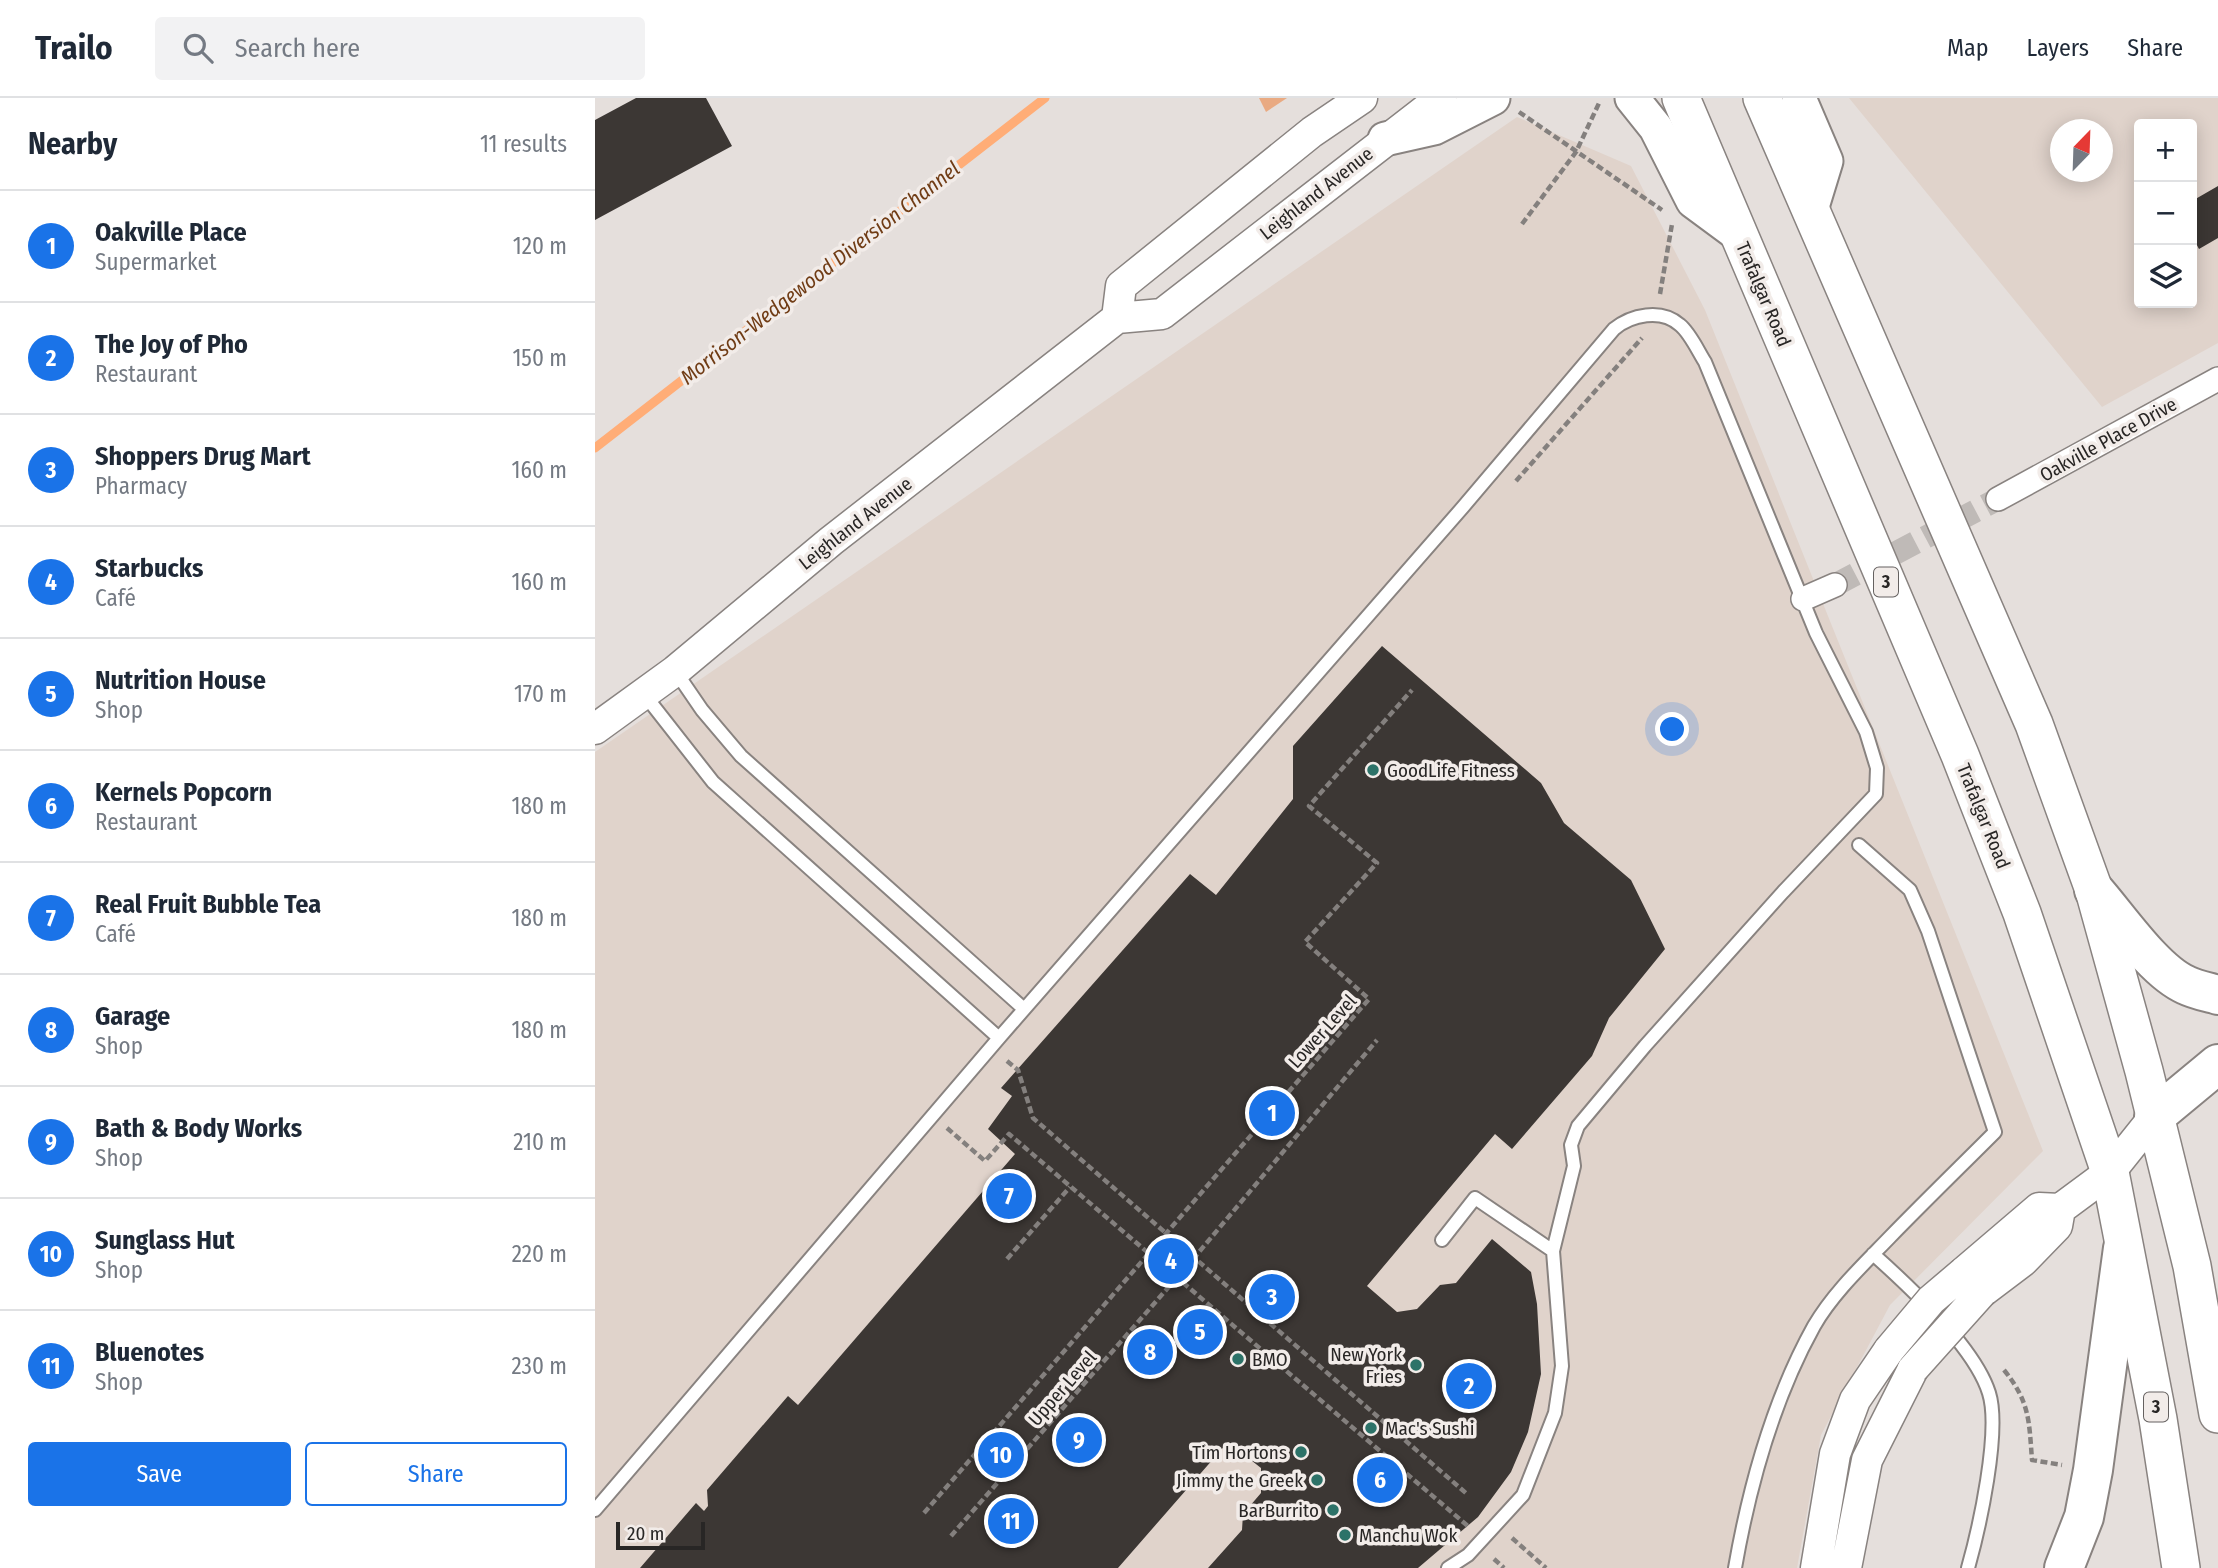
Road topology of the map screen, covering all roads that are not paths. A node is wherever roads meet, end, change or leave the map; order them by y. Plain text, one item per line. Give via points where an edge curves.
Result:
1 (1361, 98) edge
2 (1441, 98) edge
3 (1681, 98) edge
4 (1762, 98) edge
5 (1799, 98) edge
6 (1616, 99) edge
7 (1502, 102) edge
8 (1385, 139) junction
9 (1811, 210) junction
10 (1739, 235) junction
11 (1117, 318) junction
12 (2218, 379) edge
13 (1998, 499) tunnel mouth
14 (1835, 585) tunnel mouth
15 (1803, 599) junction
16 (675, 671) junction
17 (643, 694) junction
18 (595, 729) edge
19 (1859, 845) dead end
20 (2094, 890) junction
21 (2218, 995) edge
22 (1024, 1009) junction
23 (994, 1043) junction
24 (2218, 1064) edge
25 (2154, 1118) junction
26 (2109, 1172) junction
27 (1442, 1240) dead end
28 (2123, 1248) junction
29 (1553, 1251) junction
30 (1873, 1254) junction
31 (1973, 1282) junction
32 (2218, 1414) edge
33 (595, 1510) edge
34 (1448, 1568) edge
35 (1735, 1568) edge
36 (1816, 1568) edge
37 (1846, 1568) edge
38 (1968, 1568) edge
39 (2064, 1568) edge
40 (2181, 1568) edge

1 - 11 street via 1121,286
2 - 8 street, Leighland Avenue
3 - 10 main road, Trafalgar Road / 3
4 - 9 main road
5 - 9 main road via 1826,160
6 - 10 main road via 1657,128 1693,201
7 - 8 main road via 1434,128
8 - 11 street, Leighland Avenue via 1162,314
9 - 20 main road via 2033,724
10 - 26 main road, Trafalgar Road / 3 via 1960,755 2022,913
11 - 16 street, Leighland Avenue via 831,541
12 - 13 street, Oakville Place Drive
14 - 15 street
15 - 22 lane via 1705,362 1680,324 1654,315 1625,320
15 - 29 lane via 1866,732 1877,768 1876,794 1783,892 1578,1126 1571,1144 1574,1166
16 - 17 street, Leighland Avenue
16 - 22 lane via 741,756
17 - 18 street, Leighland Avenue
17 - 23 lane via 713,782
19 - 30 lane via 1910,890 1995,1132
20 - 21 highway via 2184,985
20 - 25 main road
22 - 23 lane
23 - 33 lane
24 - 25 highway
25 - 26 street
25 - 32 main road via 2192,1266
26 - 28 main road, Trafalgar Road / 3
26 - 31 street via 2060,1209 2057,1226 2022,1261
27 - 29 lane via 1475,1198
28 - 39 highway via 2091,1482 2084,1517
28 - 40 main road, Trafalgar Road / 3 via 2158,1419
29 - 34 lane via 1562,1366 1555,1413 1523,1495 1468,1555
30 - 35 lane via 1815,1325 1770,1426 1744,1514
30 - 38 lane via 1974,1361 1990,1395 1989,1471
31 - 36 street, bridge via 1931,1300 1855,1400 1835,1454
31 - 37 street, bridge via 1913,1369 1867,1460

